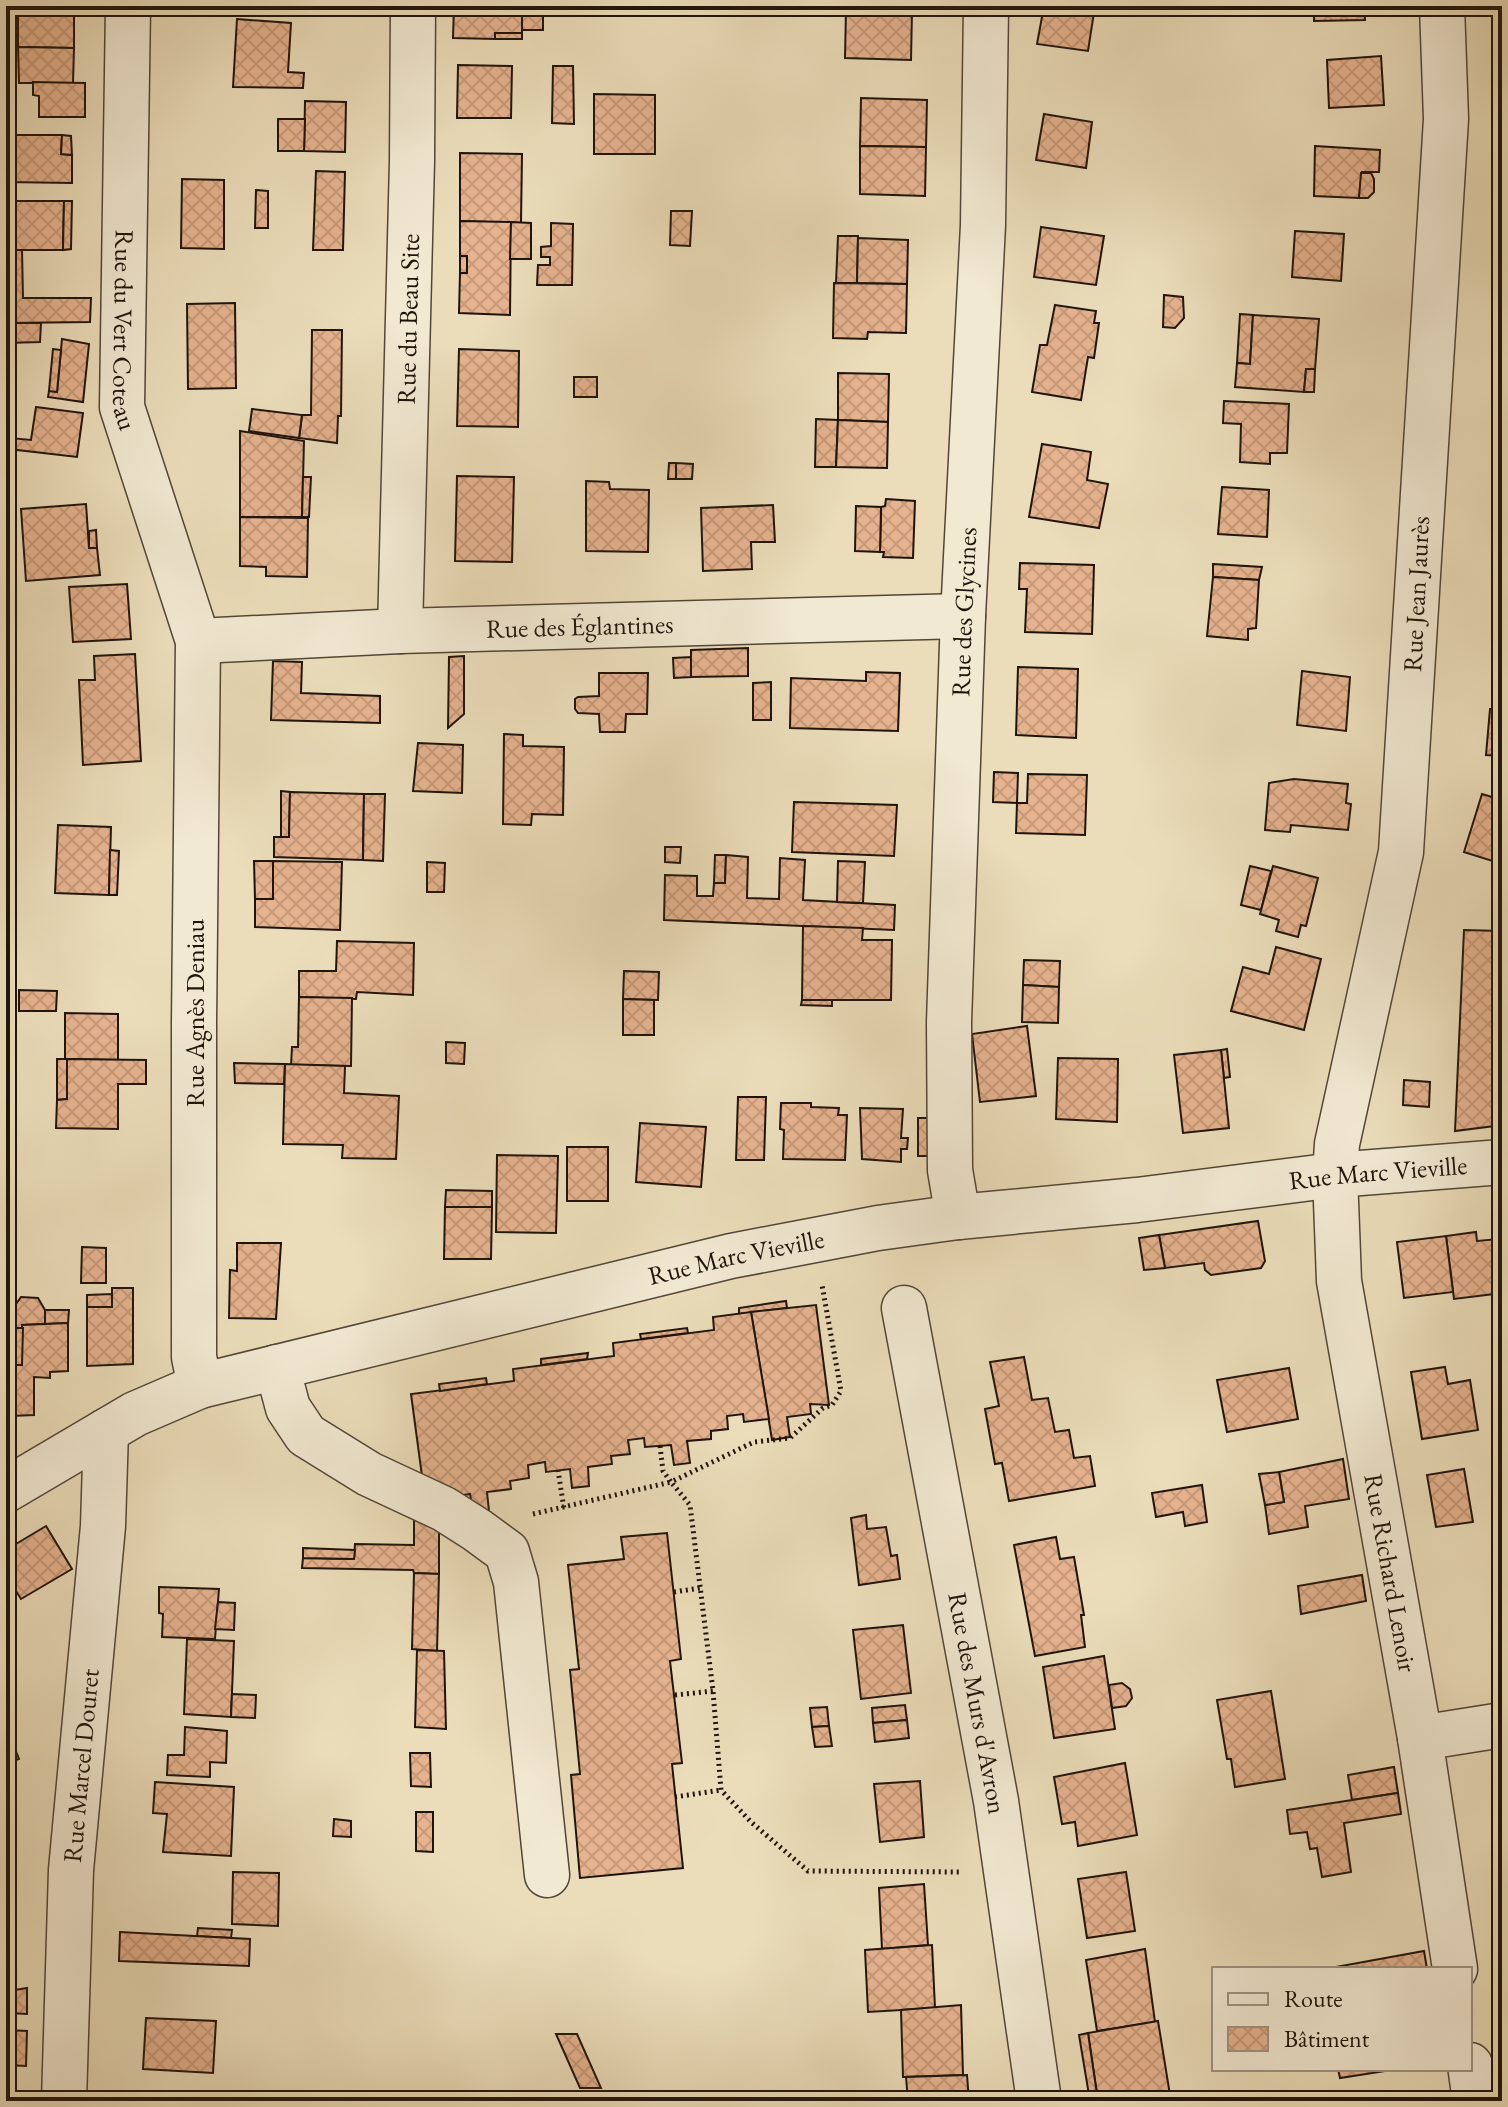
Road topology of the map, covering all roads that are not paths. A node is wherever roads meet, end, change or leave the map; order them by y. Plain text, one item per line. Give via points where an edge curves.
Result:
1 (128, 6) edge
2 (413, 6) edge
3 (986, 6) edge
4 (1442, 6) edge
5 (963, 616) junction
6 (400, 631) junction
7 (198, 641) junction
8 (1502, 1162) edge
9 (1335, 1175) junction
10 (958, 1217) junction
11 (904, 1308) dead end
12 (277, 1367) junction
13 (200, 1386) junction
14 (106, 1431) junction
15 (6, 1490) edge
16 (1502, 1725) edge
17 (1420, 1738) junction
18 (547, 1875) dead end
19 (1455, 1967) edge
20 (1471, 2071) edge
21 (64, 2101) edge
22 (1039, 2101) edge
23 (1475, 2101) edge

1 - 7 street, Rue du Vert Coteau via 122,407
2 - 6 street, Rue du Beau Site
3 - 5 street, Rue des Glycines via 983,225
4 - 9 street, Rue Jean Jaurès via 1446,119 1401,852 1337,1144
5 - 6 street, Rue des Églantines
5 - 10 street, Rue des Glycines via 949,1022 950,1170
6 - 7 street, Rue des Églantines
7 - 13 street, Rue Agnès Deniau via 194,1357
8 - 9 street, Rue Marc Vieville
9 - 10 street, Rue Marc Vieville
9 - 17 street, Rue Richard Lenoir via 1339,1281
10 - 12 street, Rue Marc Vieville via 731,1256
11 - 22 street, Rue des Murs d'Avron via 996,1801
12 - 13 street, Rue Marc Vieville
12 - 18 street via 288,1408 306,1435 369,1474 444,1509 507,1552 516,1582
13 - 14 street, Rue Marc Vieville
14 - 15 street, Rue Marc Vieville
14 - 21 street, Rue Marcel Douret via 103,1526 71,1870
16 - 17 street
17 - 19 street, Rue Richard Lenoir
20 - 23 street

